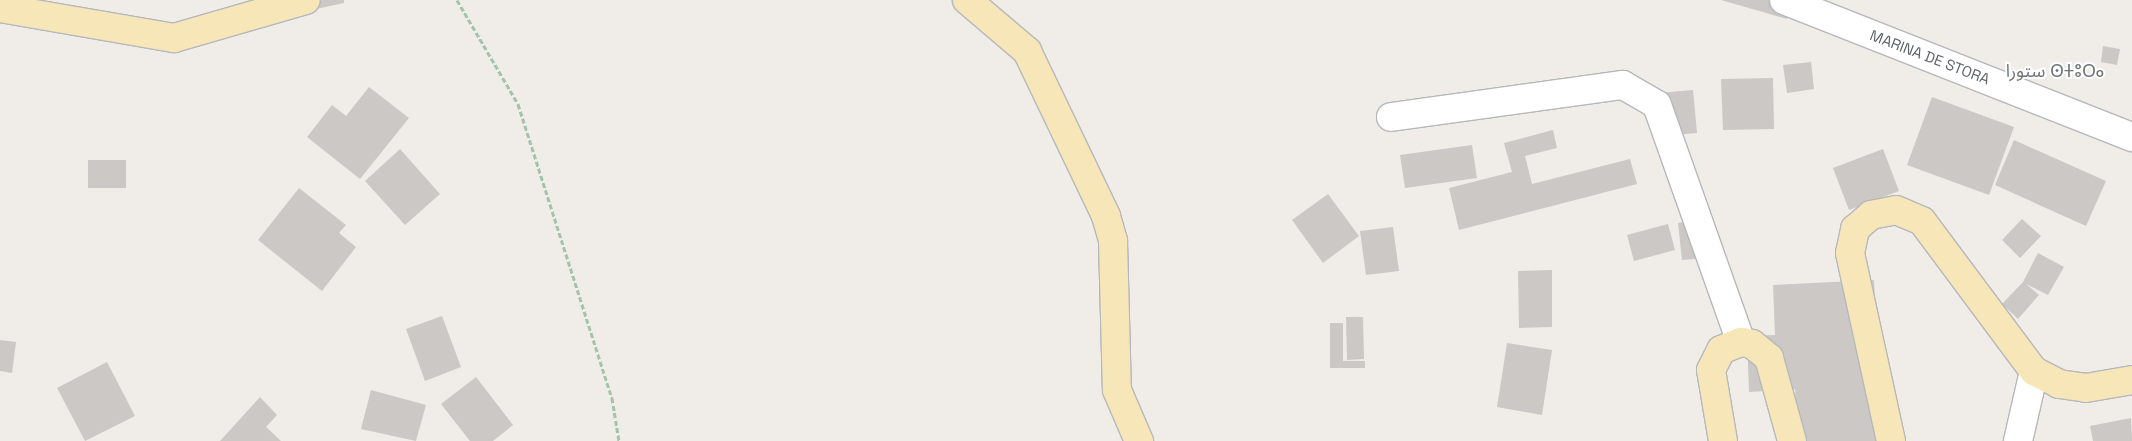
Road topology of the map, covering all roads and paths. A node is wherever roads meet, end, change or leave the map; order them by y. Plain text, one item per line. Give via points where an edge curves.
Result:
1 (306, 0) edge
2 (457, 0) edge
3 (968, 0) edge
4 (1784, 0) edge
5 (0, 8) edge
6 (1391, 117) dead end
7 (2132, 137) edge
8 (1741, 342) junction
9 (2034, 371) junction
10 (2132, 380) edge
11 (619, 441) edge
12 (1139, 441) edge
13 (1723, 441) edge
14 (1792, 441) edge
15 (1891, 441) edge
16 (2018, 441) edge

1 - 5 main road via 174,38
2 - 11 path via 518,104 612,398
3 - 12 main road via 1027,51 1106,216 1113,241 1117,390
4 - 7 street, MARINA DE STORA
6 - 8 street via 1623,85 1657,105
8 - 13 main road via 1721,350 1711,370
8 - 14 main road via 1752,344 1769,358
9 - 10 main road via 2059,384 2086,388
9 - 15 main road via 1922,221 1896,210 1871,215 1855,229 1850,253
9 - 16 street

